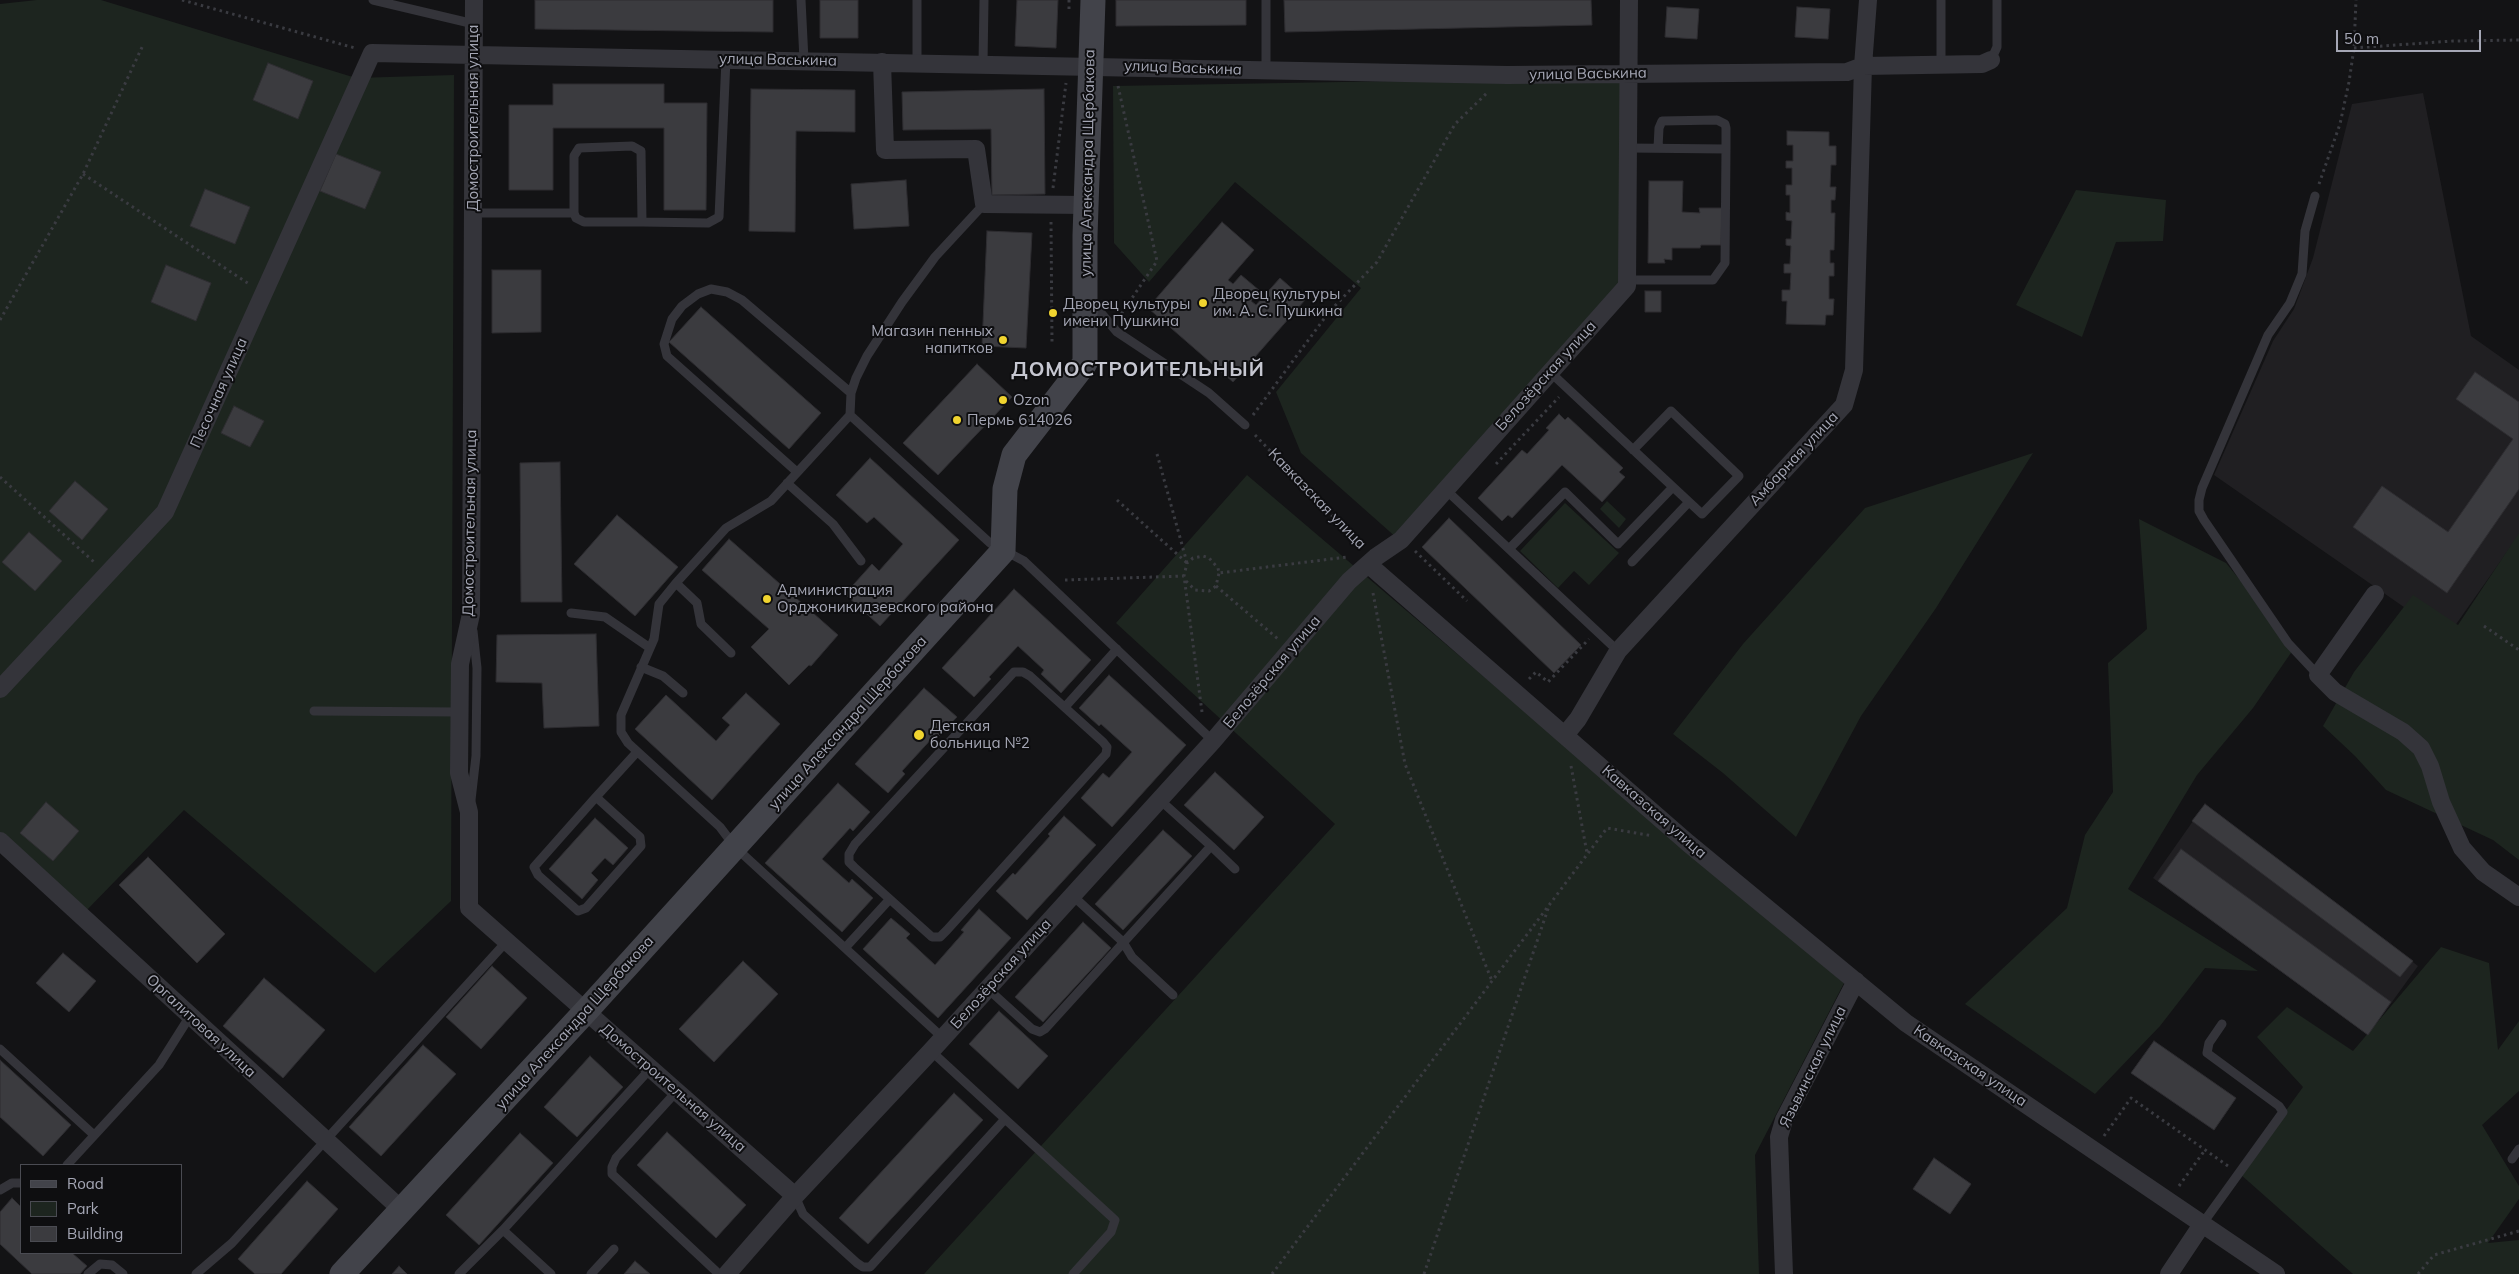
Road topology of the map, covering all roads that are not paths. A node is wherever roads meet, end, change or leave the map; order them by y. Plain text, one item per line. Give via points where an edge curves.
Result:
1 (373, 0) edge
2 (474, 0) edge
3 (801, 0) edge
4 (917, 0) edge
5 (984, 0) edge
6 (1092, 0) edge
7 (1266, 0) edge
8 (1629, 0) edge
9 (1868, 0) edge
10 (1941, 0) edge
11 (1997, 0) edge
12 (474, 24) junction
13 (372, 53) joint
14 (474, 55) junction
15 (726, 59) junction
16 (804, 60) junction
17 (1991, 60) joint
18 (882, 62) junction
19 (916, 62) junction
20 (983, 64) junction
21 (1941, 64) junction
22 (1090, 65) junction
23 (1863, 66) junction
24 (1266, 71) junction
25 (1629, 73) junction
26 (1628, 148) junction
27 (1658, 148) junction
28 (1726, 148) junction
29 (2315, 196) road end
30 (984, 204) junction
31 (1086, 205) junction
32 (473, 213) junction
33 (574, 213) junction
34 (642, 222) junction
35 (1627, 280) junction
36 (1085, 294) junction
37 (1550, 372) junction
38 (851, 393) junction
39 (850, 414) junction
40 (1245, 425) road end
41 (1633, 450) junction
42 (797, 472) junction
43 (787, 483) junction
44 (1673, 487) junction
45 (1446, 490) junction
46 (1689, 502) junction
47 (1510, 549) junction
48 (1003, 551) junction
49 (1369, 559) junction
50 (861, 561) dead end
51 (1632, 562) dead end
52 (676, 583) junction
53 (2375, 594) dead end
54 (571, 613) dead end
55 (470, 614) junction
56 (650, 648) junction
57 (1117, 650) junction
58 (1618, 651) junction
59 (731, 653) dead end
60 (641, 667) junction
61 (2318, 674) junction
62 (0, 689) edge
63 (682, 693) dead end
64 (1064, 707) junction
65 (314, 711) dead end
66 (460, 712) junction
67 (1565, 735) junction
68 (1209, 737) junction
69 (637, 752) junction
70 (596, 797) junction
71 (1160, 800) junction
72 (469, 812) junction
73 (0, 841) edge
74 (1211, 846) junction
75 (735, 847) junction
76 (1236, 869) dead end
77 (1072, 896) junction
78 (2519, 897) edge
79 (889, 900) junction
80 (507, 941) junction
81 (1123, 942) junction
82 (845, 948) junction
83 (1856, 981) junction
84 (988, 989) junction
85 (1173, 994) dead end
86 (586, 1011) junction
87 (190, 1016) junction
88 (2222, 1024) dead end
89 (943, 1038) junction
90 (0, 1049) edge
91 (931, 1051) junction
92 (651, 1068) junction
93 (677, 1091) junction
94 (1006, 1119) junction
95 (94, 1135) junction
96 (326, 1140) junction
97 (2519, 1149) edge
98 (2512, 1159) dead end
99 (68, 1164) edge
100 (20, 1182) edge
101 (0, 1190) edge
102 (795, 1196) junction
103 (403, 1210) junction
104 (2203, 1224) junction
105 (503, 1230) junction
106 (614, 1249) dead end
107 (727, 1273) edge
108 (88, 1274) edge
109 (123, 1274) edge
110 (196, 1274) edge
111 (342, 1274) edge
112 (459, 1274) edge
113 (551, 1274) edge
114 (591, 1274) edge
115 (1073, 1274) edge
116 (1784, 1274) edge
117 (2169, 1274) edge
118 (2276, 1274) edge

1 - 12 lane
2 - 12 street, Домостроительная улица
3 - 16 lane
4 - 19 lane
5 - 20 lane
6 - 22 street, улица Александра Щербакова
7 - 24 lane
8 - 25 street
9 - 23 street, Амбарная улица
10 - 21 lane
11 - 17 lane via 1997,47
12 - 14 street, Домостроительная улица
13 - 14 street, улица Васькина
13 - 62 street, Песочная улица via 165,512
14 - 15 street, улица Васькина
14 - 32 street, Домостроительная улица
15 - 16 street, улица Васькина
15 - 34 lane via 719,217 708,223
16 - 18 street, улица Васькина
17 - 21 street, улица Васькина via 1982,64
18 - 19 street, улица Васькина
18 - 30 street via 884,150 976,149
19 - 20 street, улица Васькина
20 - 22 street, улица Васькина
21 - 23 street, улица Васькина
22 - 24 street, улица Васькина
22 - 31 street, улица Александра Щербакова
23 - 25 street, улица Васькина via 1847,72
23 - 58 street, Амбарная улица via 1854,370 1844,405
24 - 25 street, улица Васькина via 1507,75
25 - 26 street
26 - 27 lane
26 - 35 street
27 - 28 lane
27 - 28 lane via 1662,121 1717,120 1725,124
28 - 35 lane via 1725,263 1716,278
29 - 61 lane via 2306,232 2302,274 2290,303 2268,335 2202,488 2199,511 2288,643
30 - 31 street
30 - 38 lane via 935,257 902,302 867,356
31 - 36 street, улица Александра Щербакова
32 - 33 lane
32 - 55 street, Домостроительная улица
33 - 34 lane via 584,222
33 - 34 lane via 574,156 579,148 632,146 641,151 642,157
35 - 37 street, Белозёрская улица via 1627,286
36 - 40 lane via 1117,332 1209,393
36 - 48 street, улица Александра Щербакова via 1085,363 1014,455 1005,489
37 - 41 lane
37 - 45 street, Белозёрская улица
38 - 39 lane
38 - 42 lane via 742,300 727,292 711,289 698,294 672,319 664,344 667,356
39 - 42 lane
39 - 48 lane via 990,543
41 - 44 lane
41 - 46 lane via 1671,410 1739,476 1702,514
42 - 43 lane
43 - 50 lane via 833,524
43 - 52 lane via 772,501 726,528
44 - 46 lane
44 - 47 lane via 1618,544 1565,492
45 - 47 lane
45 - 49 street, Белозёрская улица via 1401,540
46 - 51 lane
47 - 58 lane
48 - 57 lane via 1024,561
48 - 75 street, улица Александра Щербакова
49 - 67 street, Кавказская улица
49 - 68 street, Белозёрская улица
52 - 56 lane via 659,604
52 - 59 lane via 697,603 701,624
53 - 61 street
54 - 56 lane via 605,617
55 - 66 street, Домостроительная улица via 460,664
55 - 72 lane via 477,668 476,756
56 - 60 lane
57 - 64 lane
57 - 68 lane
58 - 67 street, Амбарная улица
60 - 63 lane via 663,676
60 - 69 lane via 621,715 621,732
61 - 78 street via 2335,692 2402,732 2421,748 2462,848 2483,872
64 - 79 lane via 1030,676 1014,672 855,844 849,854 849,862
64 - 79 lane via 1107,747 1103,760 940,937 932,937 925,932
65 - 66 lane
66 - 72 street, Домостроительная улица via 459,773
67 - 83 street, Кавказская улица
68 - 71 street, Белозёрская улица
69 - 70 lane
69 - 75 lane via 720,827
70 - 70 lane via 640,837 641,846 586,908 578,911 538,875 534,866
71 - 74 lane
71 - 77 street, Белозёрская улица
72 - 80 street, Домостроительная улица via 469,908
73 - 87 street, Оргалитовая улица
74 - 76 lane
74 - 81 lane
75 - 82 lane
75 - 86 street, улица Александра Щербакова
77 - 81 lane
77 - 84 street, Белозёрская улица
79 - 82 lane
80 - 86 street, Домостроительная улица
80 - 96 lane
81 - 84 lane via 1040,1032 1032,1029
81 - 85 lane via 1132,957
82 - 89 lane
83 - 104 street, Кавказская улица via 1906,1023
83 - 116 street, Язьвинская улица via 1784,1120 1780,1137
84 - 89 street, Белозёрская улица
86 - 92 street, Домостроительная улица
86 - 103 street, улица Александра Щербакова
87 - 95 lane via 159,1065
87 - 96 street, Оргалитовая улица
88 - 104 lane via 2209,1043 2207,1053 2283,1112
89 - 91 street, Белозёрская улица
90 - 95 lane
91 - 94 lane
91 - 102 street, Белозёрская улица
92 - 93 street, Домостроительная улица
92 - 105 lane
93 - 102 street, Домостроительная улица
93 - 107 lane via 616,1158 612,1174
94 - 102 lane via 870,1267 864,1268 857,1263 803,1214
94 - 115 lane via 1115,1220 1111,1232
95 - 99 lane
96 - 103 street, Оргалитовая улица
96 - 110 lane via 232,1243
97 - 98 lane
100 - 101 lane
102 - 107 street, Белозёрская улица
103 - 111 street, улица Александра Щербакова
104 - 117 street
104 - 118 street, Кавказская улица
105 - 112 lane
105 - 113 lane
106 - 114 lane
108 - 109 lane via 100,1264 112,1265

